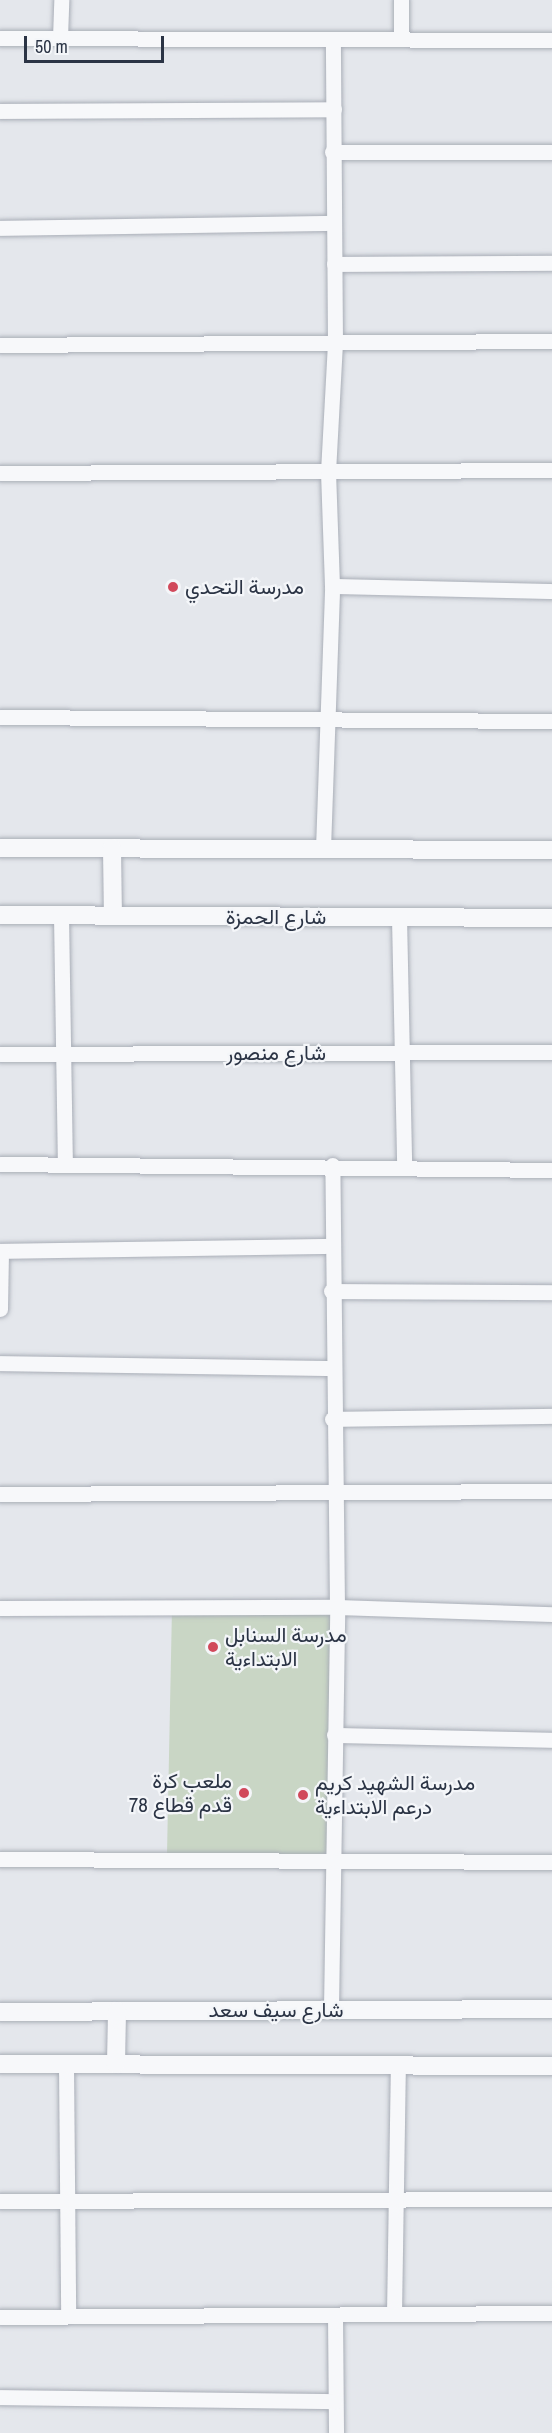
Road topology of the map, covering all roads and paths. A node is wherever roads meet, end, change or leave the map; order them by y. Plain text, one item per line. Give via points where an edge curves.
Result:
1 (62, 0) edge
2 (401, 0) edge
3 (0, 38) edge
4 (60, 38) junction
5 (333, 39) junction
6 (401, 39) junction
7 (552, 40) edge
8 (334, 109) junction
9 (0, 111) edge
10 (332, 152) junction
11 (552, 152) edge
12 (332, 223) junction
13 (0, 228) edge
14 (552, 263) edge
15 (334, 264) junction
16 (552, 341) edge
17 (335, 343) junction
18 (0, 345) edge
19 (552, 470) edge
20 (328, 472) junction
21 (0, 473) edge
22 (332, 586) junction
23 (552, 591) edge
24 (0, 717) edge
25 (327, 719) junction
26 (552, 721) edge
27 (0, 848) edge
28 (112, 848) junction
29 (323, 849) junction
30 (552, 850) edge
31 (0, 915) edge
32 (61, 915) junction
33 (112, 916) junction
34 (399, 917) junction
35 (552, 918) edge
36 (552, 1052) edge
37 (403, 1053) junction
38 (0, 1054) edge
39 (61, 1054) junction
40 (0, 1164) edge
41 (65, 1164) junction
42 (332, 1165) junction
43 (405, 1166) junction
44 (552, 1170) edge
45 (331, 1246) junction
46 (1, 1251) edge
47 (331, 1291) junction
48 (552, 1292) edge
49 (0, 1309) edge
50 (0, 1363) edge
51 (334, 1368) junction
52 (552, 1416) edge
53 (332, 1419) junction
54 (552, 1491) edge
55 (333, 1493) junction
56 (0, 1494) edge
57 (337, 1607) junction
58 (0, 1608) edge
59 (552, 1614) edge
60 (334, 1735) junction
61 (552, 1740) edge
62 (0, 1859) edge
63 (332, 1860) junction
64 (552, 1862) edge
65 (331, 2009) junction
66 (552, 2009) edge
67 (117, 2011) junction
68 (0, 2012) edge
69 (0, 2064) edge
70 (66, 2064) junction
71 (116, 2064) junction
72 (398, 2064) junction
73 (552, 2066) edge
74 (552, 2199) edge
75 (396, 2200) junction
76 (0, 2201) edge
77 (67, 2201) junction
78 (552, 2313) edge
79 (394, 2314) junction
80 (335, 2315) junction
81 (68, 2316) junction
82 (0, 2317) edge
83 (0, 2397) edge
84 (335, 2401) junction
85 (336, 2433) edge

1 - 4 street
2 - 6 street
3 - 4 street
4 - 5 street
5 - 6 street
5 - 8 street
6 - 7 street
8 - 9 street
8 - 10 street
10 - 11 street
10 - 12 street
12 - 13 street
12 - 15 street
14 - 15 street
15 - 17 street
16 - 17 street
17 - 18 street
17 - 20 street
19 - 20 street
20 - 21 street
20 - 22 street
22 - 23 street
22 - 25 street
24 - 25 street
25 - 26 street
25 - 29 street
27 - 28 street
28 - 29 street
28 - 33 street
29 - 30 street
31 - 32 street, شارع الحمزة
32 - 33 street, شارع الحمزة
32 - 39 street
33 - 34 street, شارع الحمزة
34 - 35 street, شارع الحمزة
34 - 37 street
36 - 37 street, شارع منصور
37 - 39 street, شارع منصور
37 - 43 street
38 - 39 street, شارع منصور
39 - 41 street
40 - 41 street
41 - 42 street
42 - 43 street
42 - 45 street
43 - 44 street
45 - 46 street
45 - 47 street
46 - 49 street
47 - 48 street
47 - 51 street
50 - 51 street
51 - 53 street
52 - 53 street
53 - 55 street
54 - 55 street
55 - 56 street
55 - 57 street
57 - 58 street
57 - 59 street
57 - 60 street
60 - 61 street
60 - 63 street
62 - 63 street
63 - 64 street
63 - 65 street
65 - 66 street, شارع سيف سعد
65 - 67 street, شارع سيف سعد
67 - 68 street, شارع سيف سعد
67 - 71 street
69 - 70 street
70 - 71 street
70 - 77 street
71 - 72 street
72 - 73 street
72 - 75 street
74 - 75 street
75 - 77 street
75 - 79 street
76 - 77 street
77 - 81 street
78 - 79 street
79 - 80 street
80 - 81 street
80 - 84 street
81 - 82 street
83 - 84 street
84 - 85 street

